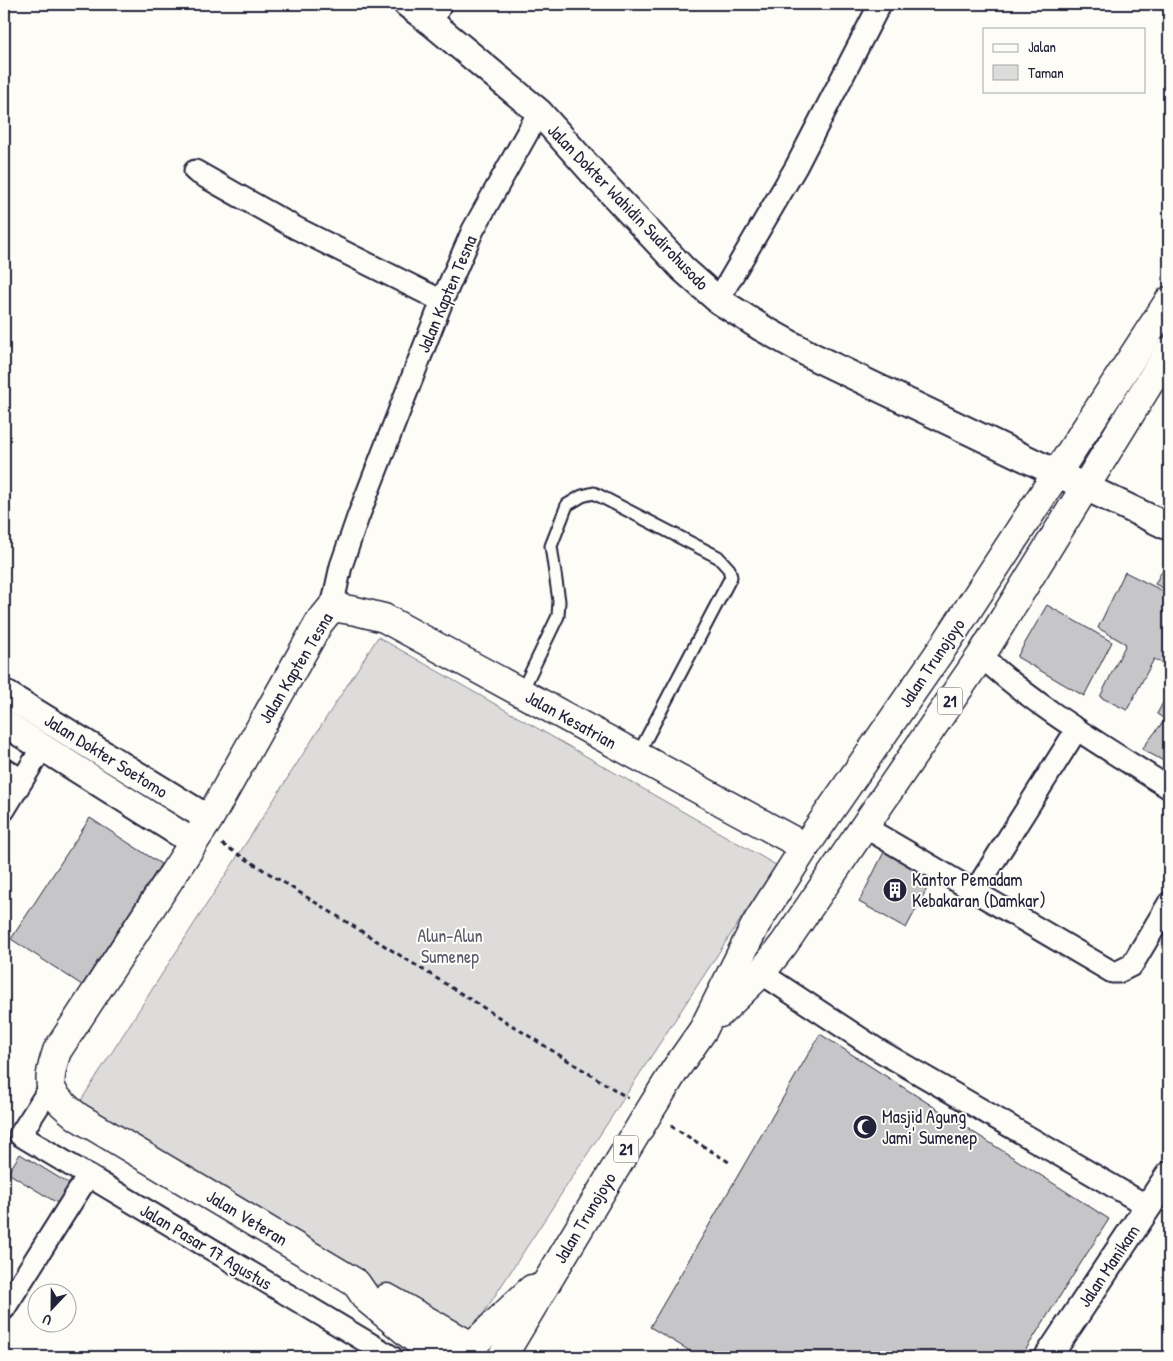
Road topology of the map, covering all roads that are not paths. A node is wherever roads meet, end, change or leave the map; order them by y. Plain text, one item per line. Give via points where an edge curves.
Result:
1 (407, 4) edge
2 (880, 4) edge
3 (436, 13) edge
4 (539, 112) junction
5 (195, 171) dead end
6 (718, 300) junction
7 (442, 301) junction
8 (1169, 301) edge
9 (1166, 362) edge
10 (1058, 473) junction
11 (1086, 487) junction
12 (1169, 527) edge
13 (332, 607) junction
14 (981, 656) junction
15 (4, 692) edge
16 (521, 693) junction
17 (4, 724) edge
18 (57, 726) junction
19 (1077, 729) junction
20 (42, 748) junction
21 (636, 756) junction
22 (4, 769) edge
23 (22, 780) junction
24 (1169, 788) edge
25 (4, 810) edge
26 (863, 826) junction
27 (201, 830) junction
28 (805, 847) junction
29 (975, 891) junction
30 (1169, 903) edge
31 (761, 973) junction
32 (703, 1030) junction
33 (50, 1088) junction
34 (1169, 1175) edge
35 (88, 1176) junction
36 (1148, 1207) junction
37 (554, 1270) junction
38 (356, 1283) junction
39 (4, 1309) edge
40 (392, 1357) edge
41 (437, 1357) edge
42 (502, 1357) edge
43 (1048, 1357) edge

1 - 3 street, Jalan Dokter Wahidin Sudirohusodo
2 - 6 street via 796,167
3 - 4 street, Jalan Dokter Wahidin Sudirohusodo
4 - 6 street, Jalan Dokter Wahidin Sudirohusodo via 683,268
4 - 7 street, Jalan Kapten Tesna via 473,230
5 - 7 street via 296,228
6 - 10 street, Jalan Dokter Wahidin Sudirohusodo via 814,357
7 - 13 street, Jalan Kapten Tesna via 358,516 341,566
8 - 10 highway, Jalan Trunojoyo / 21
9 - 11 highway, Jalan Trunojoyo / 21
10 - 11 street, Jalan Dokter Wahidin Sudirohusodo
10 - 28 highway, Jalan Trunojoyo / 21
11 - 12 street, Jalan Dokter Wahidin Sudirohusodo
11 - 14 highway, Jalan Trunojoyo / 21
13 - 16 highway, Jalan Kesatrian via 384,618
13 - 27 highway, Jalan Kapten Tesna via 319,623
14 - 19 street
14 - 26 highway, Jalan Trunojoyo / 21
15 - 18 street, Jalan Dokter Soetomo
16 - 21 highway, Jalan Kesatrian
16 - 21 lane via 558,616 552,546 567,506 582,496 594,493 718,558 729,569 731,577
17 - 20 street, Jalan Dokter Soetomo
18 - 20 street
18 - 27 street, Jalan Dokter Soetomo
19 - 24 street
19 - 29 street
20 - 23 street
20 - 27 street, Jalan Dokter Soetomo
21 - 28 highway, Jalan Kesatrian
22 - 23 street
23 - 25 street
26 - 29 street
26 - 31 highway, Jalan Trunojoyo / 21
27 - 33 highway, Jalan Kapten Tesna via 57,1050
28 - 32 highway, Jalan Trunojoyo / 21 via 756,924
29 - 30 street via 1112,972 1132,966
31 - 32 highway, Jalan Trunojoyo / 21
31 - 36 street via 875,1048
32 - 37 highway, Jalan Trunojoyo / 21 via 675,1070
33 - 35 street, Jalan Pasar 17 Agustus via 20,1135
33 - 38 highway, Jalan Veteran via 58,1100 78,1117
34 - 36 street, Jalan Manikam
35 - 39 street
35 - 40 street, Jalan Pasar 17 Agustus
36 - 43 street, Jalan Manikam
37 - 38 highway via 472,1342 464,1342
37 - 42 highway, Jalan Trunojoyo / 21
38 - 41 highway, Jalan Veteran via 367,1299

